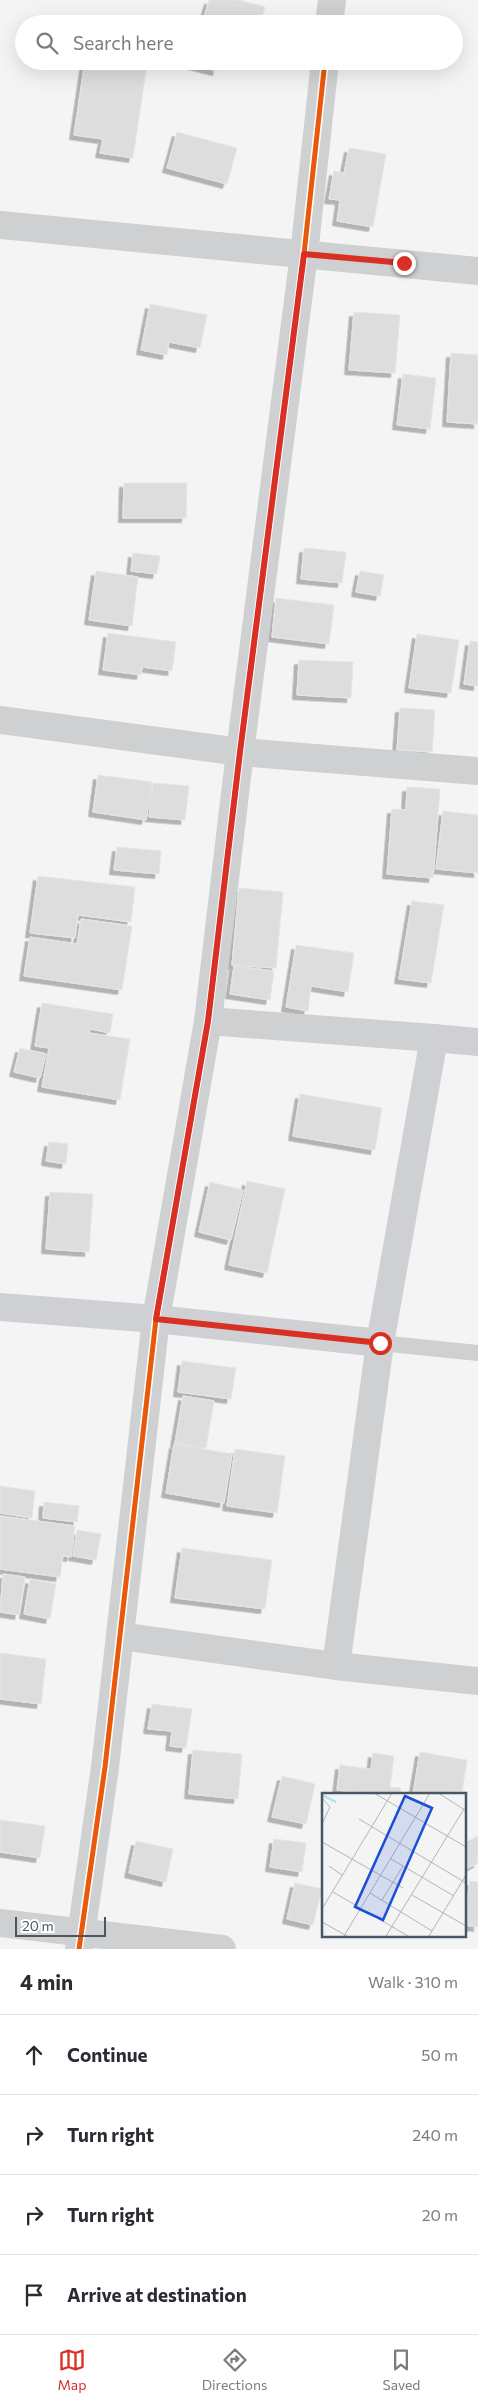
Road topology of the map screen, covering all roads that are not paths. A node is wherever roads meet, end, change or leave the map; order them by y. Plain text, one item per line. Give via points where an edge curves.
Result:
1 (332, 0) edge
2 (330, 15) edge
3 (324, 70) edge
4 (0, 225) edge
5 (304, 254) junction
6 (478, 271) edge
7 (0, 720) edge
8 (240, 752) junction
9 (478, 771) edge
10 (208, 1021) junction
11 (434, 1038) junction
12 (478, 1042) edge
13 (0, 1307) edge
14 (156, 1319) junction
15 (380, 1343) junction
16 (478, 1353) edge
17 (120, 1636) junction
18 (336, 1666) junction
19 (478, 1681) edge
20 (0, 1923) edge
21 (80, 1941) edge
22 (222, 1949) edge

1 - 2 street
3 - 5 street
4 - 5 street
5 - 6 street
5 - 8 street
7 - 8 street
8 - 9 street
8 - 10 street
10 - 11 street
10 - 14 street
11 - 12 street
11 - 15 street
13 - 14 street
14 - 15 street
14 - 17 street
15 - 16 lane
15 - 18 street
17 - 18 street
17 - 21 street via 106,1767
18 - 19 street
20 - 21 street
21 - 22 street

